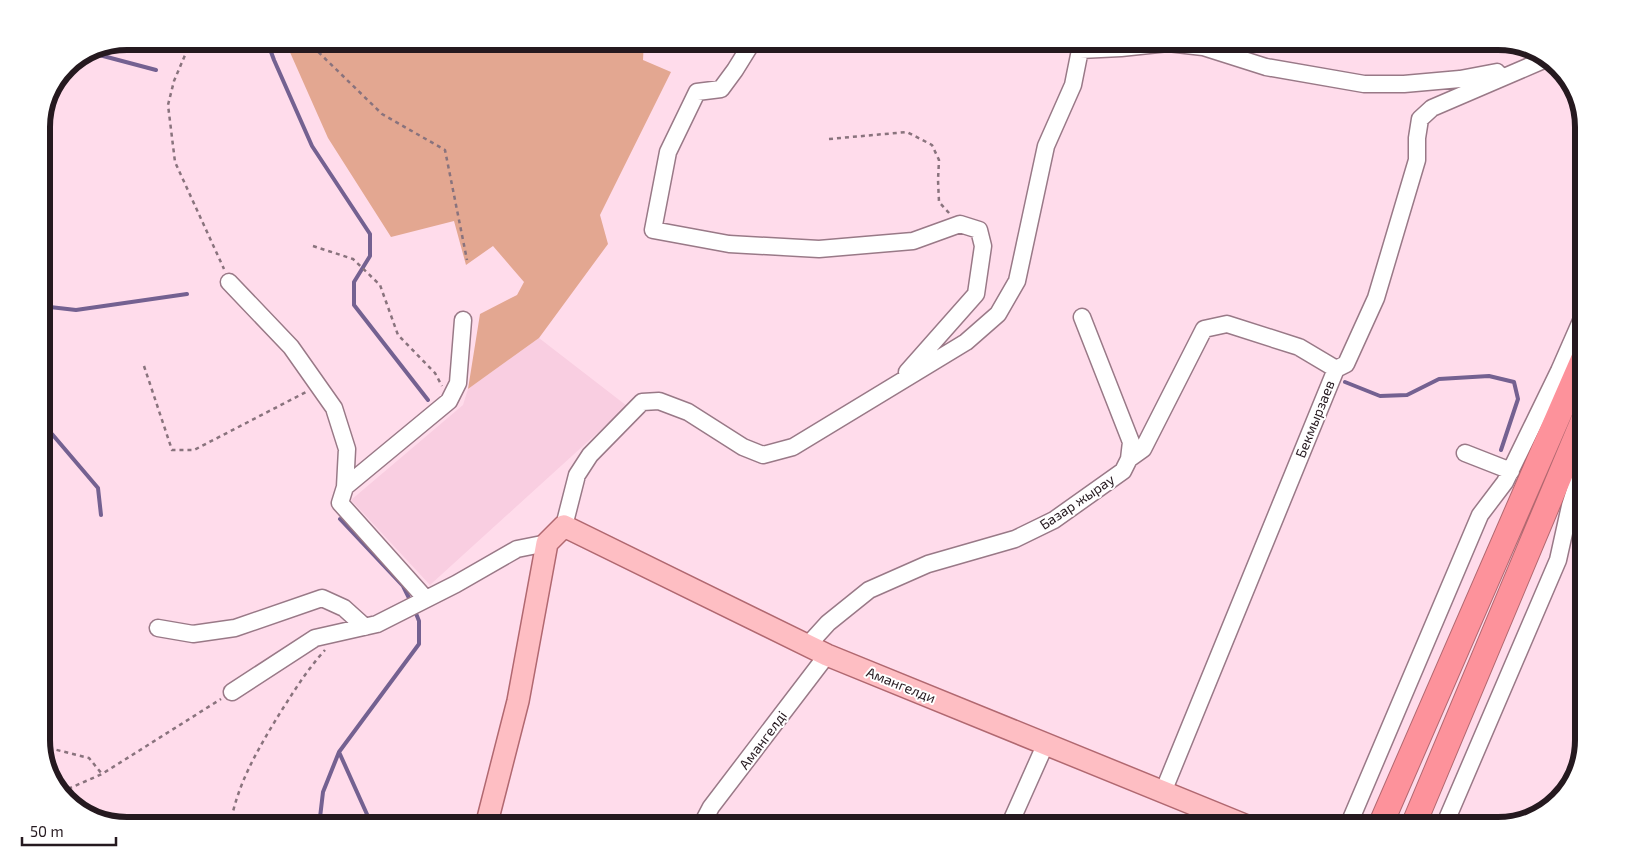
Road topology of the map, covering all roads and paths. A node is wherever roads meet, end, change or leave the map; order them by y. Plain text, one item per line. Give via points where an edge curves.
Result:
1 (187, 50) edge
2 (315, 50) edge
3 (747, 50) edge
4 (1079, 50) edge
5 (1212, 50) edge
6 (1538, 61) edge
7 (1523, 68) junction
8 (829, 139) dead end
9 (960, 224) junction
10 (313, 246) dead end
11 (467, 260) dead end
12 (230, 282) joint
13 (1082, 317) dead end
14 (463, 320) dead end
15 (1575, 335) edge
16 (144, 366) dead end
17 (1336, 369) junction
18 (1575, 378) edge
19 (896, 384) junction
20 (318, 386) junction
21 (449, 401) junction
22 (1575, 439) edge
23 (1465, 453) dead end
24 (1129, 459) junction
25 (1510, 470) junction
26 (345, 487) junction
27 (1575, 513) edge
28 (564, 526) junction
29 (547, 543) junction
30 (426, 599) junction
31 (365, 627) junction
32 (158, 628) dead end
33 (342, 632) junction
34 (808, 645) junction
35 (827, 656) junction
36 (232, 692) joint
37 (1046, 743) junction
38 (50, 748) edge
39 (102, 774) junction
40 (68, 789) edge
41 (1162, 792) junction
42 (231, 817) edge
43 (488, 817) edge
44 (706, 817) edge
45 (1013, 817) edge
46 (1224, 817) edge
47 (1352, 817) edge
48 (1384, 817) edge
49 (1416, 817) edge
50 (1448, 817) edge

1 - 12 path via 168,106 175,162
2 - 11 path via 382,114 445,150
3 - 9 street via 721,89 697,92 668,152 653,230 730,244 819,249 913,241
4 - 19 street via 1073,85 1046,146 1017,281 998,314 972,337
5 - 7 street via 1266,68 1364,84 1460,79
6 - 7 street, Бекмырзаев
7 - 17 street, Бекмырзаев via 1432,108 1420,119 1417,160 1376,298 1346,364
8 - 9 path via 907,132 932,145 939,160 939,202
9 - 19 street via 979,230 983,246 976,294
10 - 21 path via 353,259 380,285 398,335 435,373
12 - 20 street via 291,347
13 - 24 street via 1132,442
14 - 21 street via 458,383
15 - 25 street
16 - 20 path via 172,450 194,450
17 - 24 street, Базар жырау via 1299,347 1227,324 1204,329 1143,449
17 - 41 street, Бекмырзаев
18 - 48 highway
19 - 28 street via 792,447 763,455 743,447 688,412 659,401 642,402 590,455 577,475
20 - 26 street via 334,408 347,449
21 - 26 street
22 - 49 highway
23 - 25 street
24 - 34 street, Базар жырау via 1123,471 1039,528 1015,539 928,564 868,590 828,623
25 - 47 street via 1480,515
26 - 30 street via 340,503
27 - 50 street via 1558,560
28 - 29 main road
28 - 34 main road, Амангелди
29 - 30 street via 517,550
29 - 43 main road via 518,701
30 - 31 street
31 - 32 street via 344,608 322,598 235,628 193,634
31 - 33 street
33 - 36 street via 315,638
33 - 42 path via 308,669 252,758
34 - 35 main road, Амангелди
35 - 37 main road, Амангелди
35 - 44 street, Амангелді
36 - 39 path
37 - 41 main road, Амангелди
37 - 45 street
38 - 39 path via 89,758
39 - 40 path
41 - 46 main road, Амангелди

